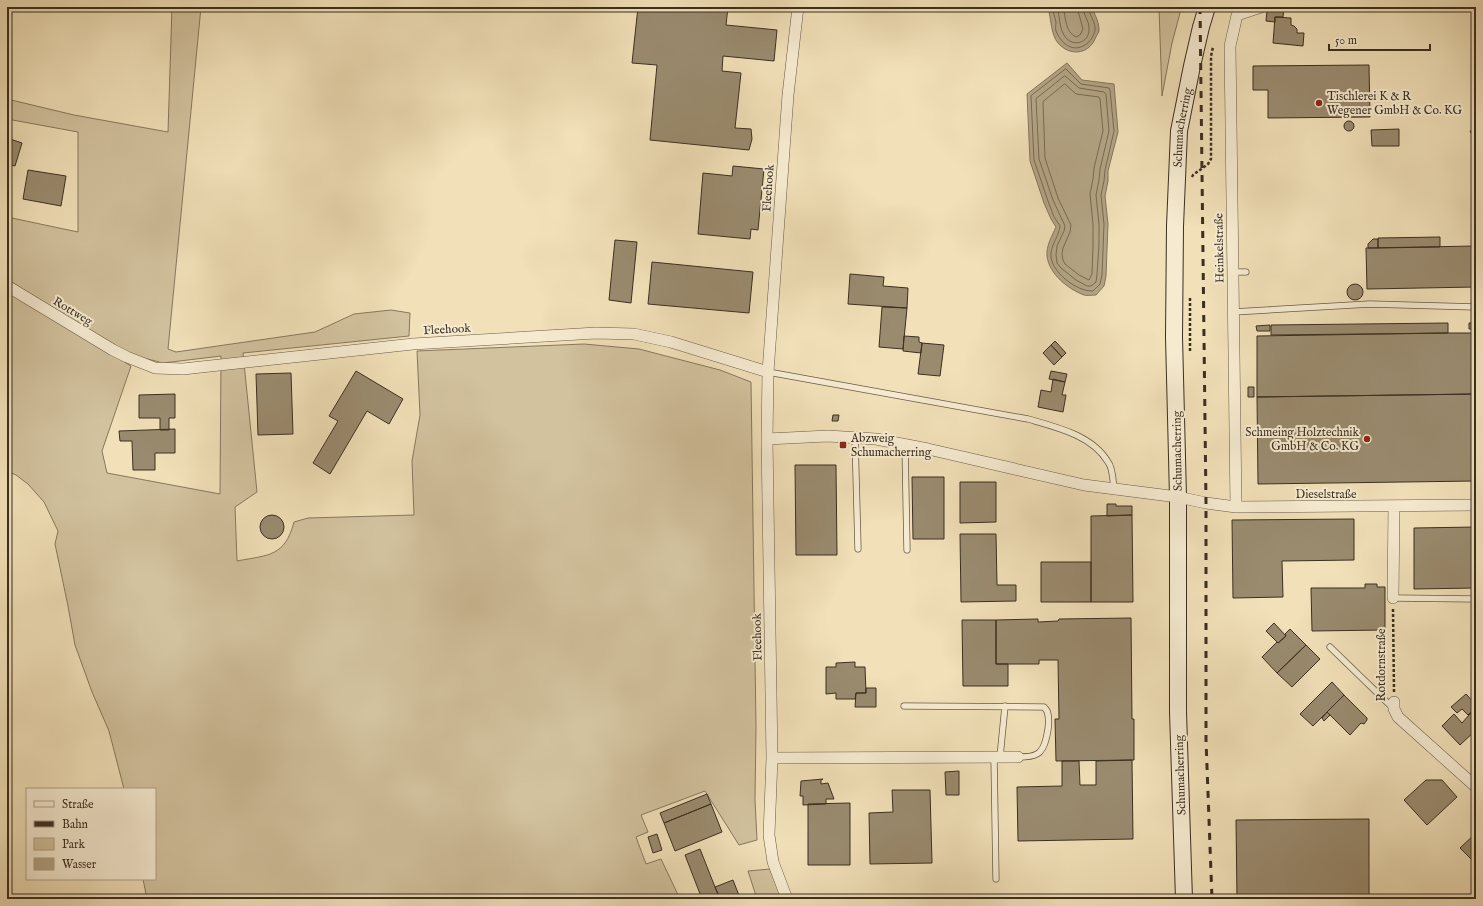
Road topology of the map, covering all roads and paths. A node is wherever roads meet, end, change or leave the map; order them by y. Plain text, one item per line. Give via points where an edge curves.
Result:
1 (798, 7) edge
2 (1207, 7) edge
3 (1261, 7) edge
4 (1214, 42) dead end
5 (1192, 180) dead end
6 (1232, 272) junction
7 (1246, 272) dead end
8 (7, 286) edge
9 (1190, 295) dead end
10 (1476, 307) edge
11 (1233, 312) junction
12 (126, 357) joint
13 (1190, 358) dead end
14 (768, 372) junction
15 (855, 437) junction
16 (767, 439) junction
17 (905, 445) junction
18 (1114, 489) junction
19 (1178, 497) junction
20 (1476, 505) edge
21 (1394, 506) junction
22 (1236, 507) junction
23 (858, 548) dead end
24 (907, 550) dead end
25 (1393, 598) junction
26 (1476, 599) edge
27 (1330, 647) dead end
28 (904, 706) dead end
29 (1005, 706) junction
30 (1394, 706) junction
31 (997, 757) junction
32 (1018, 757) joint
33 (772, 758) junction
34 (1476, 787) edge
35 (996, 879) dead end
36 (787, 899) edge
37 (1184, 899) edge

1 - 14 street, Fleehook via 788,95
2 - 19 main road, Schumacherring via 1192,66 1180,131 1175,226 1174,337
3 - 6 street, Heinkelstraße via 1237,15 1230,46
4 - 5 path via 1211,56 1211,159 1193,175
6 - 7 lane
6 - 11 street, Heinkelstraße
8 - 12 street, Rottweg
9 - 13 path
10 - 11 lane via 1370,304
11 - 22 street, Heinkelstraße
12 - 14 street, Fleehook via 155,368 184,369 413,344 596,333 634,334 671,342
14 - 16 street, Fleehook
14 - 18 lane via 1028,419 1061,428 1091,442 1109,462
15 - 16 street, Dieselstraße
15 - 17 street, Dieselstraße
15 - 23 lane
16 - 33 street, Fleehook
17 - 18 street, Dieselstraße via 1084,485
17 - 24 lane
18 - 19 street, Dieselstraße
19 - 22 street, Dieselstraße
19 - 37 main road, Schumacherring via 1178,712
20 - 21 street, Dieselstraße
21 - 22 street, Dieselstraße
21 - 25 street
25 - 26 lane
25 - 30 path, Rotdornstraße
27 - 30 lane
28 - 29 lane
29 - 31 lane
29 - 32 lane via 1044,707 1048,714 1047,738 1042,749 1037,754
30 - 34 street, Rotdornstraße via 1398,717
31 - 32 street
31 - 33 street
31 - 35 lane
33 - 36 street, Fleehook via 769,835 773,862

